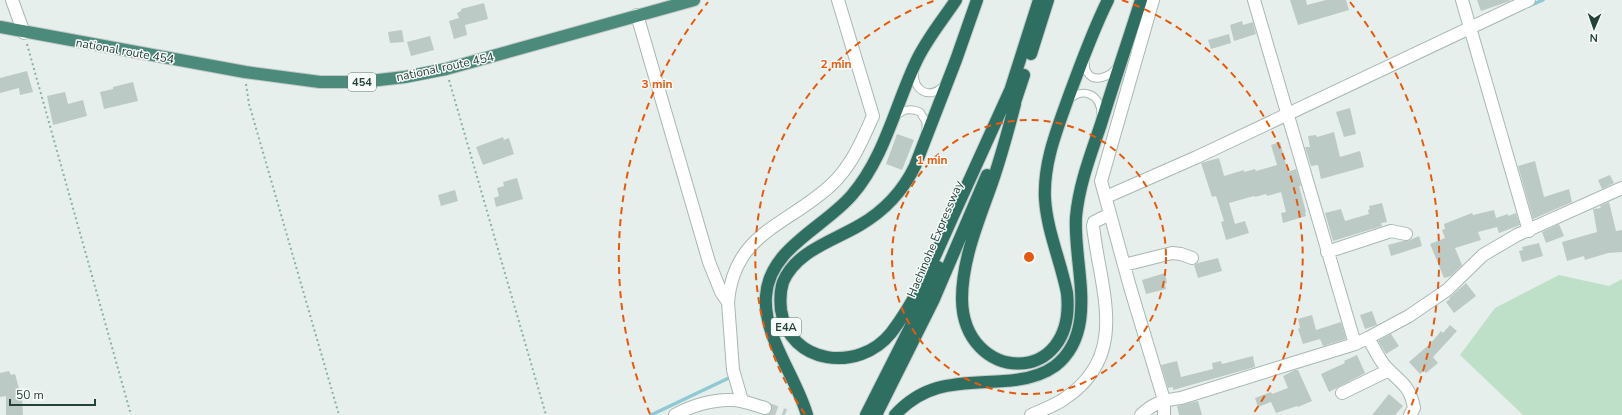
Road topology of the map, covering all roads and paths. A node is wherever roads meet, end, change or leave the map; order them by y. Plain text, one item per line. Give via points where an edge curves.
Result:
1 (12, 0) edge
2 (694, 0) edge
3 (838, 0) edge
4 (956, 0) edge
5 (977, 0) edge
6 (1039, 0) edge
7 (1048, 0) edge
8 (1108, 0) edge
9 (1141, 0) edge
10 (1153, 0) edge
11 (1254, 0) edge
12 (1462, 0) edge
13 (1529, 0) edge
14 (637, 15) junction
15 (1471, 27) junction
16 (0, 29) edge
17 (24, 33) junction
18 (1085, 51) junction
19 (1122, 58) junction
20 (915, 63) junction
21 (446, 69) junction
22 (245, 72) junction
23 (949, 79) junction
24 (1013, 84) junction
25 (1066, 103) junction
26 (1015, 104) junction
27 (1288, 114) junction
28 (893, 119) junction
29 (1102, 121) junction
30 (926, 140) junction
31 (1622, 188) edge
32 (1106, 197) junction
33 (1110, 214) junction
34 (1529, 231) junction
35 (1406, 234) dead end
36 (1327, 252) junction
37 (1192, 258) dead end
38 (1124, 265) junction
39 (728, 302) junction
40 (1368, 338) junction
41 (1355, 344) junction
42 (1389, 370) junction
43 (1342, 393) dead end
44 (1164, 400) junction
45 (742, 401) junction
46 (765, 408) tunnel mouth
47 (131, 415) edge
48 (339, 415) edge
49 (546, 415) edge
50 (675, 415) edge
51 (807, 415) edge
52 (866, 415) edge
53 (876, 415) edge
54 (895, 415) edge
55 (1031, 415) edge
56 (1141, 415) edge
57 (1164, 415) edge
58 (1410, 415) edge

1 - 17 street
2 - 14 highway, national route 454 / 454
3 - 39 street via 873,116 859,148 844,172 831,186 771,227 746,250 729,286
4 - 20 highway, E4A
5 - 23 highway, E4A
6 - 24 highway, Hachinohe Expressway / E4A
7 - 26 highway, Hachinohe Expressway
8 - 18 highway
9 - 19 highway
10 - 32 street via 1101,182
11 - 27 street
12 - 15 street
13 - 15 street
14 - 21 highway, national route 454 / 454
14 - 39 street via 709,262 721,292
15 - 27 street
15 - 34 street
16 - 17 highway, national route 454 / 454
17 - 22 highway, national route 454 / 454
17 - 47 path
18 - 19 lane via 1087,72 1096,78 1108,76
18 - 25 highway
19 - 29 highway
20 - 23 lane via 914,80 922,91 936,92
20 - 28 highway, E4A
21 - 22 highway, national route 454 / 454 via 361,82 320,82
21 - 49 path
22 - 48 path via 248,104
23 - 30 highway, E4A
24 - 30 highway, E4A via 927,274 890,333 872,350 847,359 836,359 804,348 790,333 782,315 781,294 787,275 808,254 861,225 887,205 909,179
24 - 52 highway, Hachinohe Expressway / E4A via 968,201 920,308
25 - 26 highway via 1050,153 1045,185 1048,219 1067,293 1068,317 1062,337 1050,352 1032,362 1021,363 1001,361 979,347 966,324 962,301 968,253 997,169
25 - 29 lane via 1078,94 1090,94 1099,102
26 - 53 highway, Hachinohe Expressway via 934,299
27 - 32 street
27 - 36 street
28 - 30 lane via 906,110 914,109 920,112 926,122
28 - 51 highway, E4A via 860,185 844,204 790,249 777,265 768,284 766,306 770,329 803,400
29 - 54 highway via 1078,202 1076,230 1081,306 1078,330 1070,350 1054,366 1034,376 934,388 914,398
31 - 34 street
32 - 33 street
33 - 38 street
33 - 55 street via 1094,222 1107,329 1098,363 1077,390 1063,400
34 - 40 street via 1483,255 1447,290 1409,316
35 - 36 street via 1391,231
36 - 41 street
37 - 38 street via 1172,253
38 - 44 street
39 - 45 street via 733,370
40 - 41 street
40 - 42 street
41 - 44 street via 1181,398
42 - 43 street
42 - 58 street via 1412,396 1414,408
44 - 56 street
44 - 57 street
45 - 46 street
45 - 50 street via 715,401

